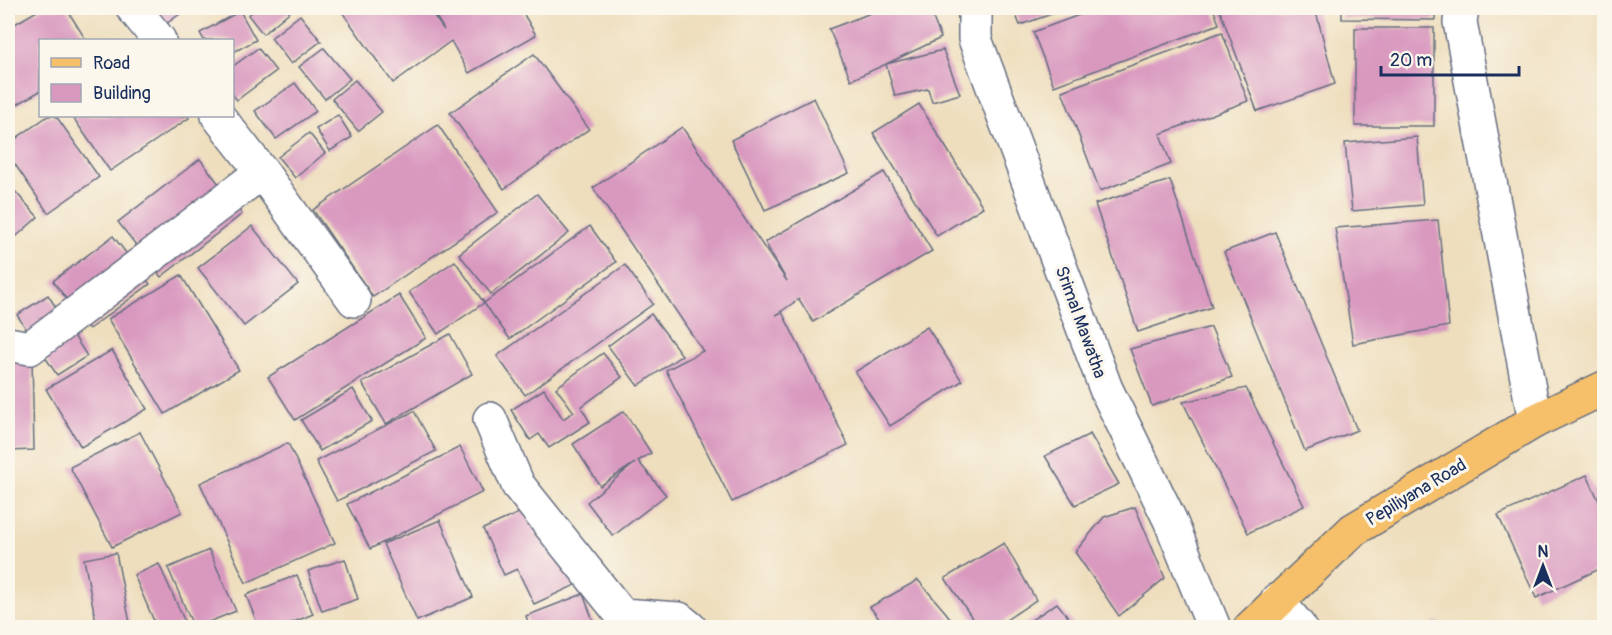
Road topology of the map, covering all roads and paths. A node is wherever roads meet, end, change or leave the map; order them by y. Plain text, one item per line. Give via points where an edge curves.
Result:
1 (133, 8) edge
2 (975, 8) edge
3 (1462, 8) edge
4 (158, 39) edge
5 (219, 117) edge
6 (262, 172) junction
7 (354, 300) dead end
8 (8, 344) edge
9 (1605, 388) edge
10 (490, 419) dead end
11 (1535, 422) junction
12 (1277, 600) junction
13 (690, 627) edge
14 (1214, 627) edge
15 (1250, 627) edge
16 (1300, 627) edge

1 - 4 street
2 - 14 street, Srimal Mawatha via 975,39 1106,390 1170,520
3 - 11 street via 1460,22
5 - 6 street
6 - 7 street
6 - 8 street via 30,348
9 - 11 main road, Pepiliyana Road
10 - 13 street via 518,485 622,615 679,620
11 - 12 main road, Pepiliyana Road via 1353,530
12 - 15 main road, Pepiliyana Road
12 - 16 street

